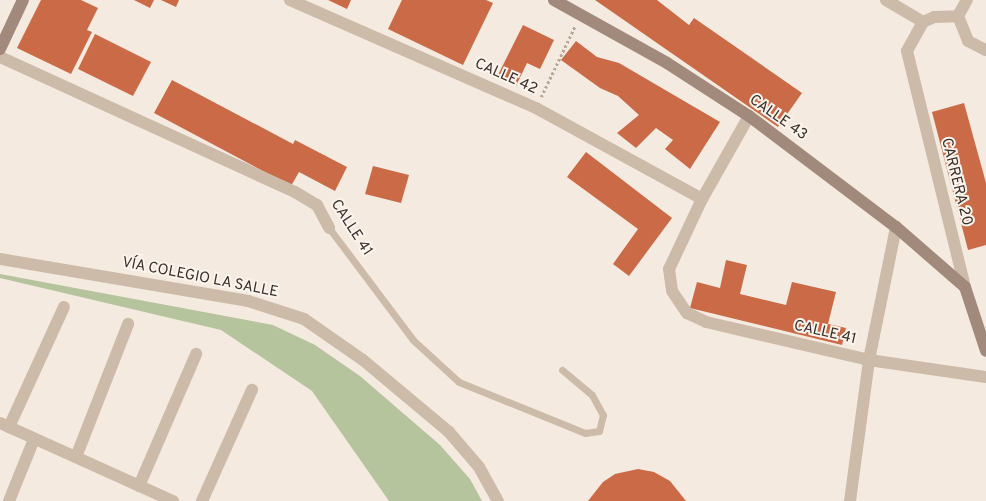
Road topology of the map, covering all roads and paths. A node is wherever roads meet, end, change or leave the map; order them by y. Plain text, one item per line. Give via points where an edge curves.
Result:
1 (23, 0) edge
2 (290, 0) edge
3 (554, 0) edge
4 (886, 0) edge
5 (967, 0) edge
6 (581, 12) junction
7 (958, 16) junction
8 (923, 22) junction
9 (0, 49) edge
10 (986, 50) edge
11 (0, 58) edge
12 (536, 108) junction
13 (749, 116) junction
14 (702, 199) junction
15 (896, 227) junction
16 (328, 228) joint
17 (0, 259) edge
18 (965, 288) junction
19 (64, 307) dead end
20 (128, 324) dead end
21 (986, 351) edge
22 (196, 354) dead end
23 (869, 360) junction
24 (562, 370) dead end
25 (986, 377) edge
26 (252, 390) dead end
27 (4, 425) edge
28 (34, 438) junction
29 (76, 457) junction
30 (139, 486) junction
31 (9, 501) edge
32 (173, 501) edge
33 (202, 501) edge
34 (498, 501) edge
35 (850, 501) edge

1 - 9 street
2 - 12 street, CALLE 42
3 - 6 street, CALLE 43
4 - 8 street
5 - 7 street
6 - 12 path
6 - 13 street, CALLE 43
7 - 8 street
7 - 10 street via 968,41
8 - 18 street, CARRERA 20 via 907,51
11 - 16 street, CALLE 41 via 295,192 316,205
12 - 14 street, CALLE 42
13 - 14 street
13 - 15 street, CALLE 43
14 - 23 street, CALLE 41 via 669,269 672,291 687,313 706,322
15 - 18 street, CALLE 43
15 - 23 street
16 - 24 lane, CALLE 41 via 413,340 459,382 585,433 599,431 603,415 592,395
17 - 34 street, VÍA COLEGIO LA SALLE via 248,301 304,319 363,360 449,432 478,466
18 - 21 street, CARRERA 20
19 - 27 street
20 - 29 street
22 - 30 street
23 - 25 street, CALLE 41
23 - 35 street
26 - 33 street
27 - 28 street
28 - 29 street
28 - 31 street
29 - 30 street
30 - 32 street

